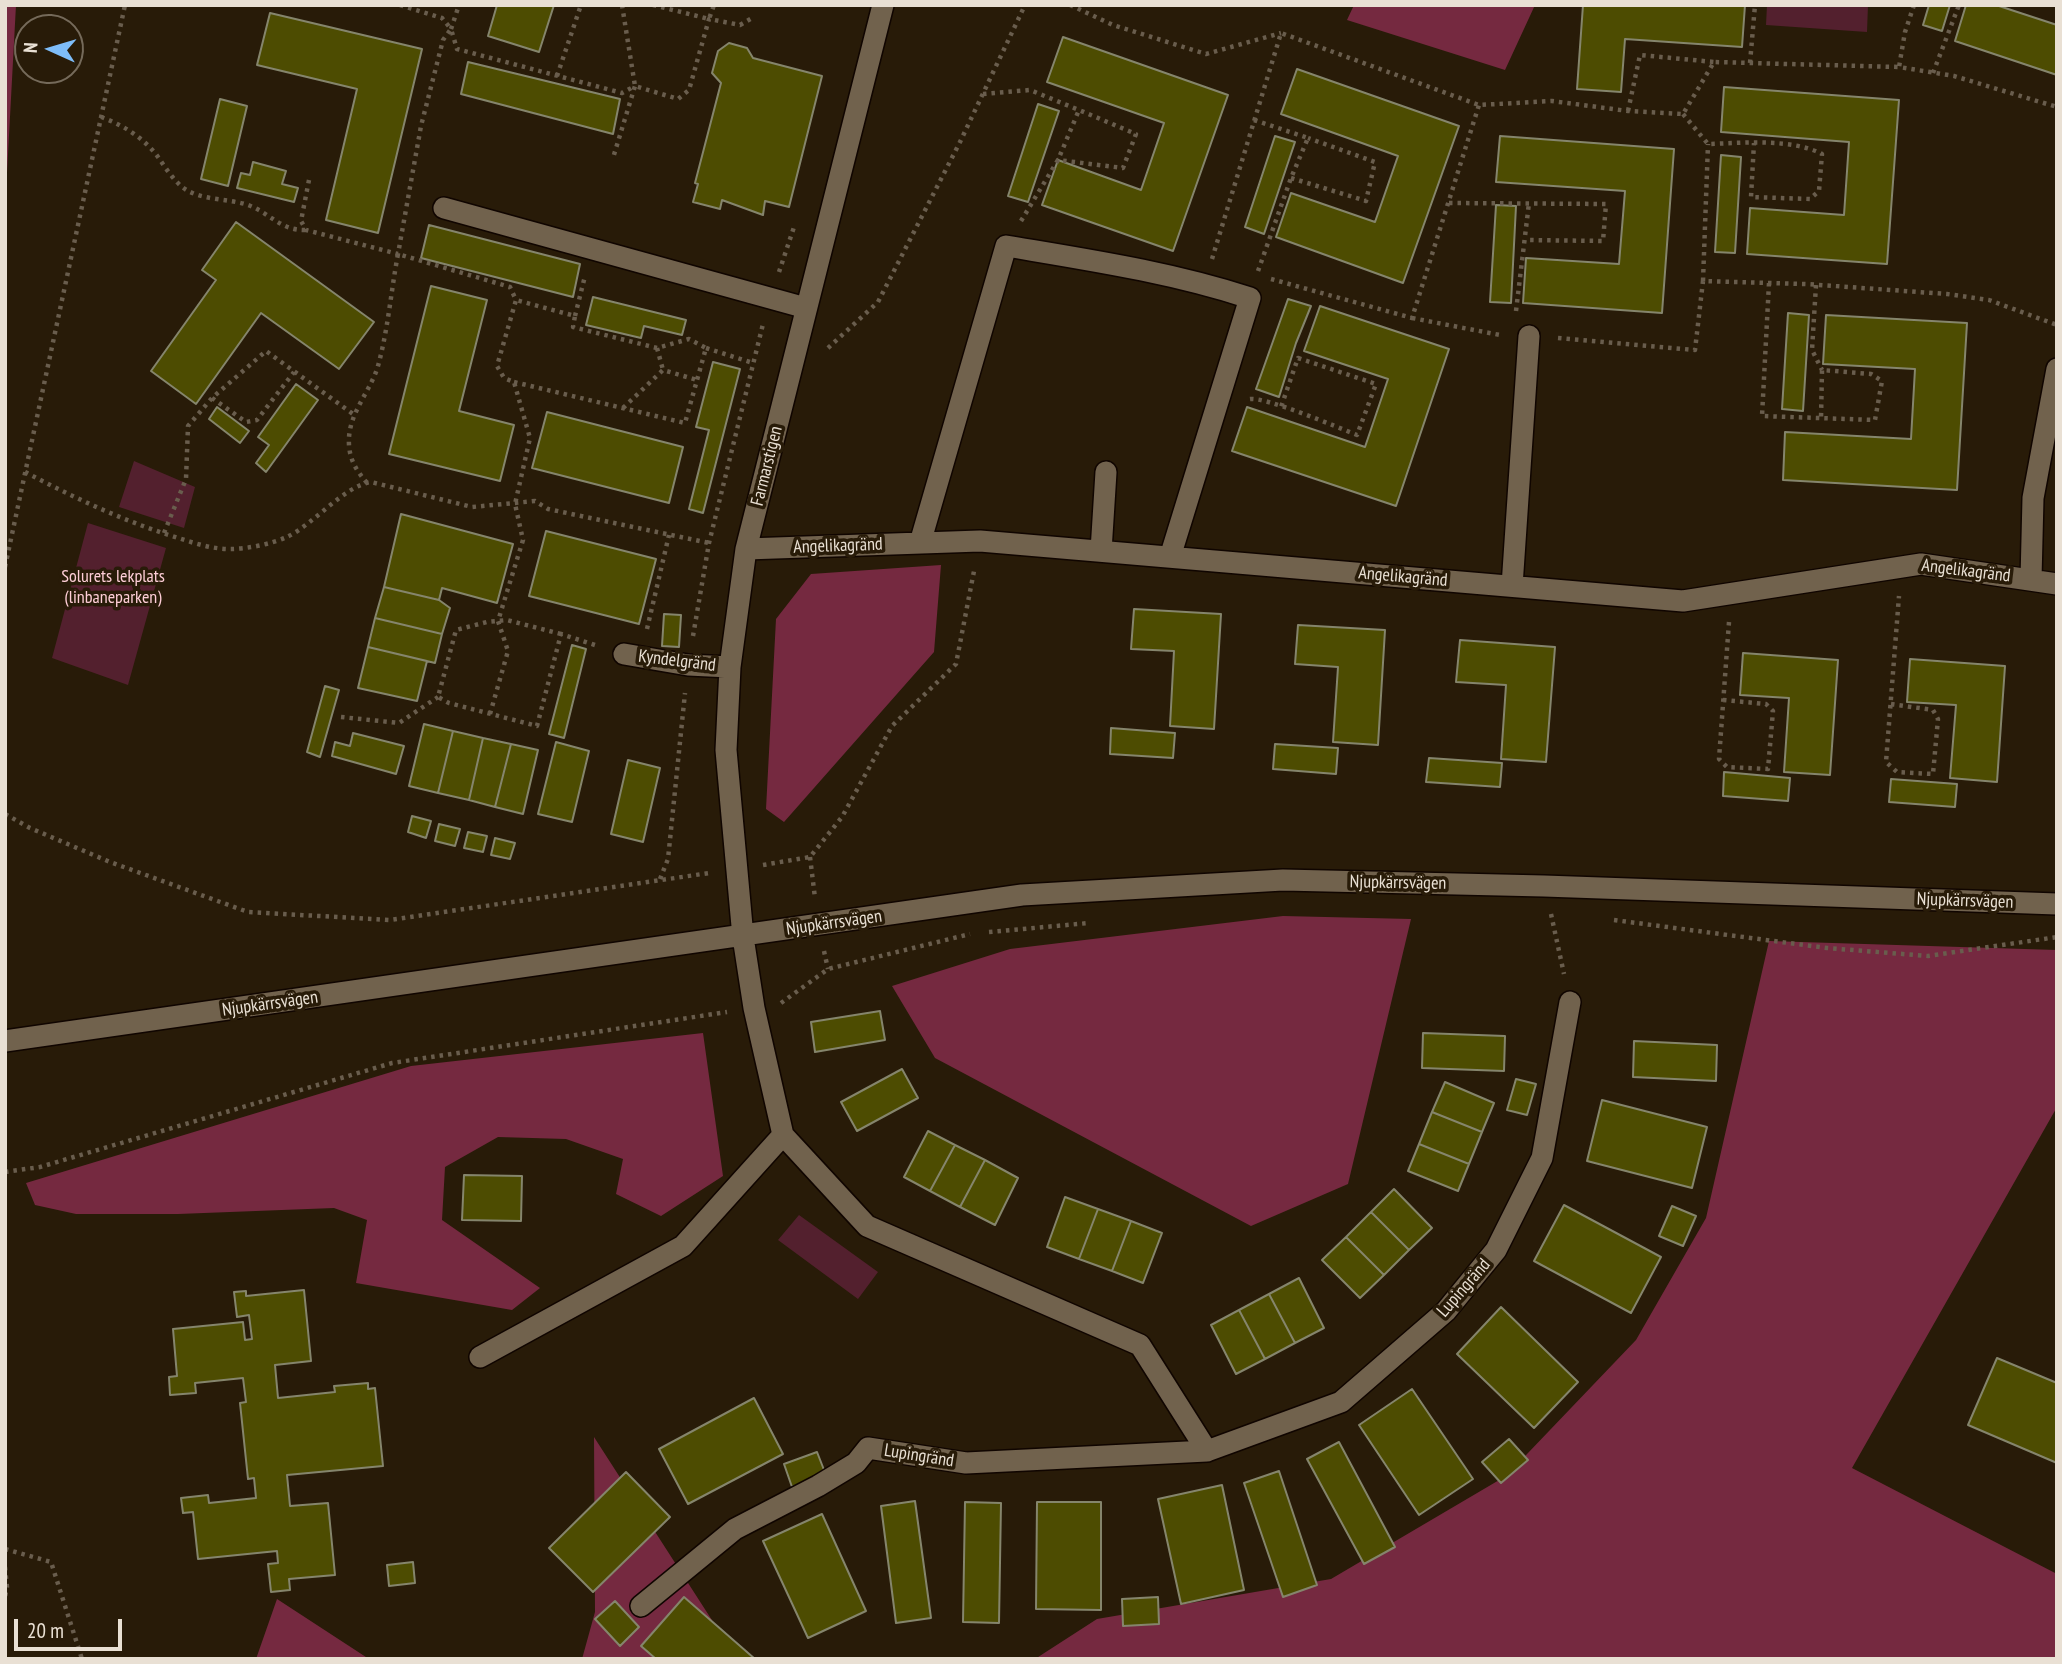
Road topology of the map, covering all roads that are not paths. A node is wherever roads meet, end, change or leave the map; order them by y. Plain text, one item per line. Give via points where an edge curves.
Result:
1 (883, 5) edge
2 (444, 208) dead end
3 (806, 308) junction
4 (1521, 336) road end
5 (2057, 369) edge
6 (1106, 472) dead end
7 (920, 543) junction
8 (746, 549) junction
9 (1101, 551) junction
10 (1170, 557) junction
11 (2031, 579) junction
12 (2057, 584) edge
13 (1512, 586) junction
14 (624, 654) road end
15 (730, 667) junction
16 (2057, 904) edge
17 (743, 937) junction
18 (1570, 1002) road end
19 (5, 1041) edge
20 (783, 1135) junction
21 (480, 1357) dead end
22 (1207, 1451) junction
23 (640, 1606) dead end

1 - 3 street, Farmarstigen
2 - 3 street
3 - 8 street, Farmarstigen
4 - 13 street
5 - 11 street via 2033,498
6 - 9 street
7 - 8 street, Angelikagränd
7 - 9 street, Angelikagränd via 980,541
7 - 10 street via 1006,246 1138,268 1250,298
8 - 15 street, Farmarstigen
9 - 10 street, Angelikagränd
10 - 13 street, Angelikagränd
11 - 12 street, Angelikagränd
11 - 13 street, Angelikagränd via 1921,564 1683,601
14 - 15 street, Kyndelgränd
15 - 17 street, Farmarstigen via 726,750
16 - 17 street, Njupkärrsvägen via 1283,880 1022,895
17 - 19 street, Njupkärrsvägen
17 - 20 street
18 - 22 street, Lupingränd via 1542,1158 1488,1260 1446,1311 1341,1402
20 - 21 street via 683,1246
20 - 22 street via 867,1226 1140,1345
22 - 23 street, Lupingränd via 966,1463 868,1448 856,1463 735,1529

